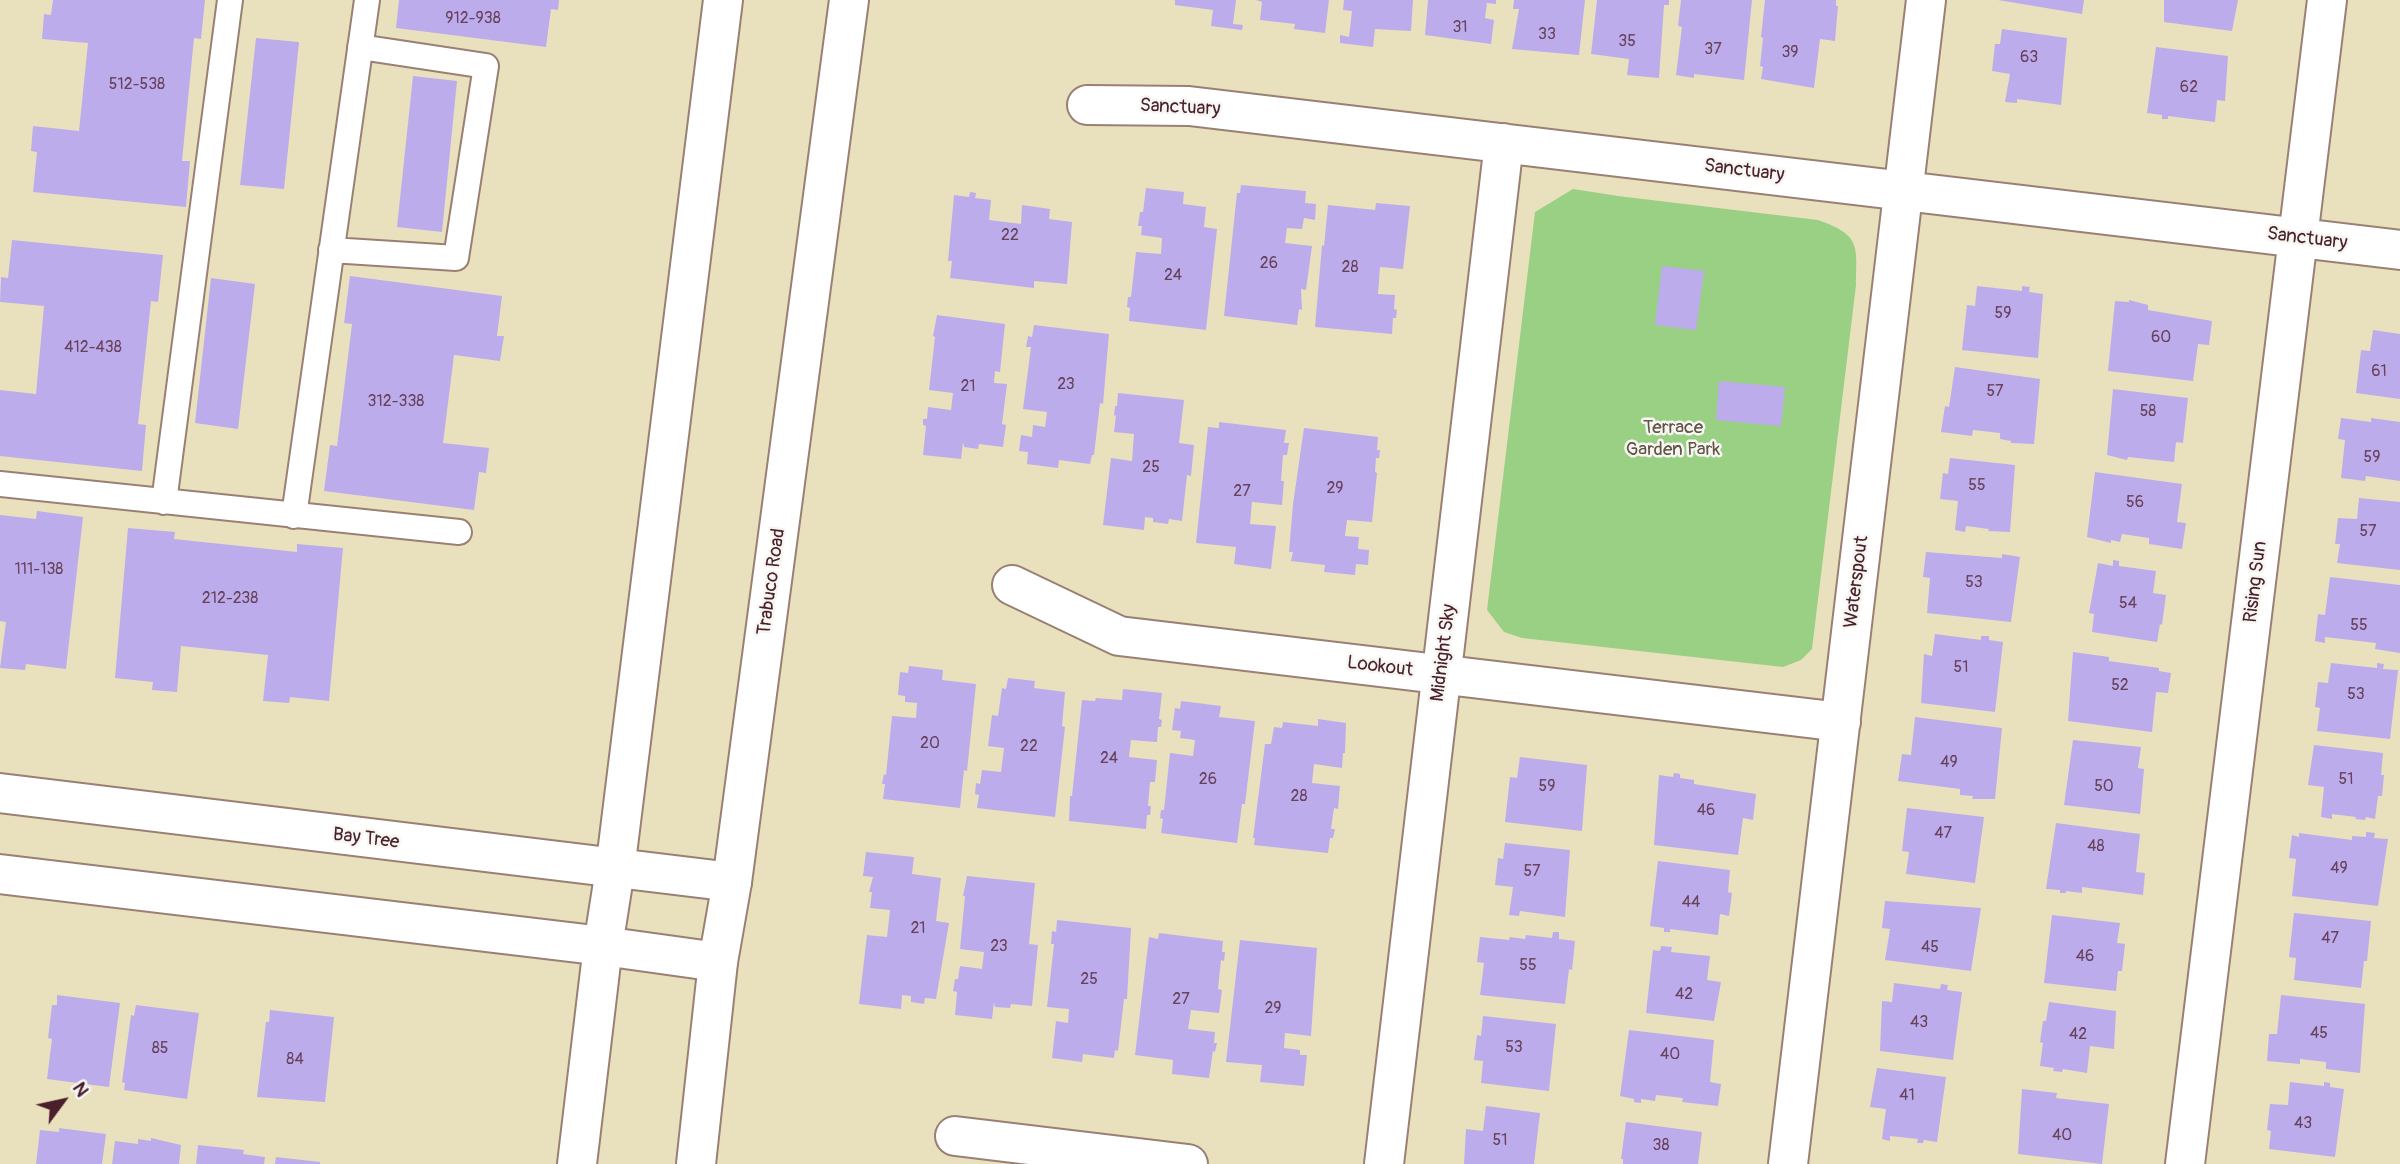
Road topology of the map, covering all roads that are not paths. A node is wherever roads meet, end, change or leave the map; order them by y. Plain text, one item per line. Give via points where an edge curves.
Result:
1 (230, 0) edge
2 (367, 0) edge
3 (723, 0) edge
4 (849, 0) edge
5 (1926, 0) edge
6 (2327, 0) edge
7 (360, 47) junction
8 (1087, 105) dead end
9 (1504, 143) junction
10 (1903, 190) junction
11 (2298, 238) junction
12 (331, 250) junction
13 (2400, 250) edge
14 (0, 484) edge
15 (164, 502) junction
16 (294, 516) junction
17 (459, 532) dead end
18 (1012, 586) dead end
19 (1442, 675) junction
20 (1841, 722) junction
21 (0, 793) edge
22 (615, 870) junction
23 (0, 874) edge
24 (732, 882) junction
25 (603, 946) junction
26 (718, 962) junction
27 (955, 1136) dead end
28 (577, 1164) edge
29 (696, 1164) edge
30 (1188, 1164) edge
31 (1384, 1164) edge
32 (1788, 1164) edge
33 (2185, 1164) edge

1 - 15 lane
2 - 7 lane
3 - 22 street
4 - 24 street, Trabuco Road
5 - 10 street, Waterspout
6 - 11 street, Rising Sun
7 - 12 lane
7 - 12 lane via 486,66 456,258
8 - 9 street, Sanctuary via 1189,106
9 - 10 street, Sanctuary
9 - 19 street, Midnight Sky
10 - 11 street, Sanctuary
10 - 20 street, Waterspout
11 - 13 street, Sanctuary
11 - 33 street, Rising Sun
12 - 16 lane
14 - 15 lane
15 - 16 lane
16 - 17 lane
18 - 19 street, Lookout via 1119,636
19 - 20 street, Lookout
19 - 31 street, Midnight Sky
20 - 32 street, Waterspout
21 - 22 street, Bay Tree
22 - 24 street, Bay Tree
22 - 25 street
23 - 25 street
24 - 26 street, Trabuco Road
25 - 26 street
25 - 28 street
26 - 29 street, Trabuco Road
27 - 30 street

